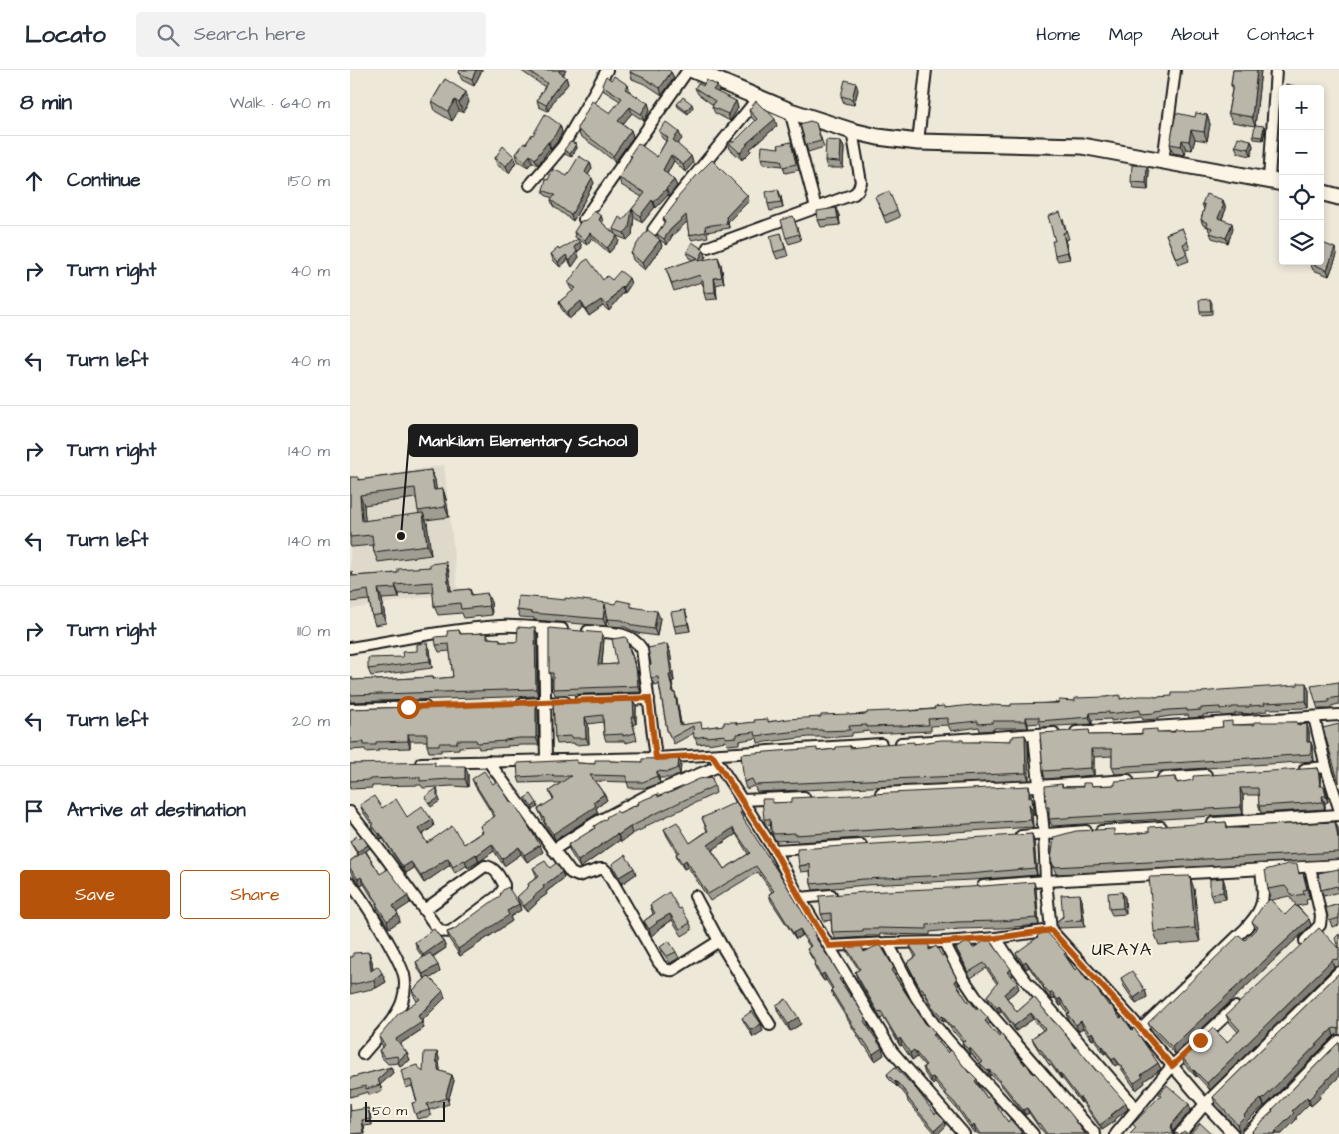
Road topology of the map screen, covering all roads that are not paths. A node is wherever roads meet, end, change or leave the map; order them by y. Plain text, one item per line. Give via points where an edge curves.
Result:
1 (607, 70) edge
2 (688, 70) edge
3 (693, 70) edge
4 (926, 70) edge
5 (1175, 70) edge
6 (1276, 70) edge
7 (758, 98) junction
8 (790, 111) junction
9 (852, 131) junction
10 (918, 142) junction
11 (1163, 161) junction
12 (1276, 181) edge
13 (530, 185) dead end
14 (1324, 193) edge
15 (1339, 197) edge
16 (816, 208) junction
17 (584, 219) edge
18 (653, 230) dead end
19 (708, 247) dead end
20 (544, 628) junction
21 (350, 648) edge
22 (649, 698) junction
23 (544, 703) junction
24 (515, 704) edge
25 (438, 706) edge
26 (350, 709) edge
27 (1339, 715) edge
28 (1314, 717) junction
29 (1034, 735) junction
30 (712, 755) junction
31 (656, 758) junction
32 (546, 759) junction
33 (488, 761) junction
34 (409, 763) edge
35 (719, 766) junction
36 (1326, 767) junction
37 (1296, 769) edge
38 (1217, 774) edge
39 (1157, 778) edge
40 (1137, 780) edge
41 (1038, 786) junction
42 (870, 794) edge
43 (811, 797) edge
44 (742, 800) junction
45 (1339, 808) edge
46 (350, 812) edge
47 (1339, 815) edge
48 (1201, 824) edge
49 (1172, 826) edge
50 (1044, 834) junction
51 (1015, 836) edge
52 (870, 844) edge
53 (553, 850) junction
54 (774, 850) junction
55 (1339, 866) edge
56 (1310, 867) junction
57 (1261, 869) junction
58 (1046, 881) junction
59 (350, 883) edge
60 (972, 887) edge
61 (838, 895) edge
62 (695, 896) dead end
63 (800, 898) junction
64 (424, 910) junction
65 (1051, 930) junction
66 (996, 938) junction
67 (719, 941) junction
68 (944, 942) junction
69 (888, 943) junction
70 (829, 946) junction
71 (1295, 950) edge
72 (1339, 972) edge
73 (1245, 998) edge
74 (770, 1025) dead end
75 (1141, 1029) junction
76 (1339, 1041) edge
77 (363, 1054) dead end
78 (1172, 1066) junction
79 (1205, 1104) junction
80 (1137, 1109) junction
81 (964, 1134) edge
82 (1033, 1134) edge
83 (1095, 1134) edge
84 (1116, 1134) edge
85 (1180, 1134) edge
86 (1233, 1134) edge
87 (1247, 1134) edge

1 - 13 street via 563,146
2 - 17 street
3 - 7 street
4 - 10 street
5 - 11 street
6 - 12 street
7 - 8 street
7 - 18 street
8 - 9 street
8 - 16 street
9 - 10 street
9 - 16 street via 861,182 858,190
10 - 11 street via 1082,146
11 - 12 street
14 - 15 street
16 - 19 street
20 - 21 street via 501,626 467,629
20 - 22 street via 624,634 632,638 642,649
20 - 23 street
22 - 23 street
22 - 31 street
23 - 24 street
23 - 32 street
25 - 26 street
27 - 28 street
28 - 29 street
28 - 36 street
29 - 30 street
29 - 41 street
30 - 31 street
30 - 35 street
31 - 32 street
32 - 33 street
33 - 34 street
33 - 53 street
35 - 44 street
35 - 53 street via 650,794
36 - 37 street
36 - 45 street
38 - 39 street
40 - 41 street
41 - 42 street
41 - 50 street
43 - 44 street
44 - 54 street
46 - 64 street
47 - 48 street
49 - 50 street
50 - 51 street
50 - 58 street
52 - 54 street
53 - 67 street via 575,876 600,869 607,872 666,970 673,970
54 - 63 street
55 - 56 street
56 - 57 street
56 - 71 street via 1322,916 1320,925
57 - 58 street
57 - 75 street via 1263,893 1259,912
58 - 60 street
58 - 65 street
59 - 77 street via 386,936 405,982 401,1003 391,1021
61 - 63 street
62 - 67 street
63 - 70 street
64 - 64 street via 485,866 493,869 504,885 499,895 451,931 439,931
65 - 66 street
65 - 75 street
66 - 68 street
66 - 80 street via 1026,981
67 - 74 street
68 - 69 street
68 - 83 street via 975,996
69 - 70 street
69 - 82 street via 934,1024
70 - 81 street via 892,1051
72 - 79 street
73 - 78 street
75 - 78 street
76 - 87 street
78 - 79 street
78 - 80 street
79 - 85 street
79 - 86 street
80 - 84 street

